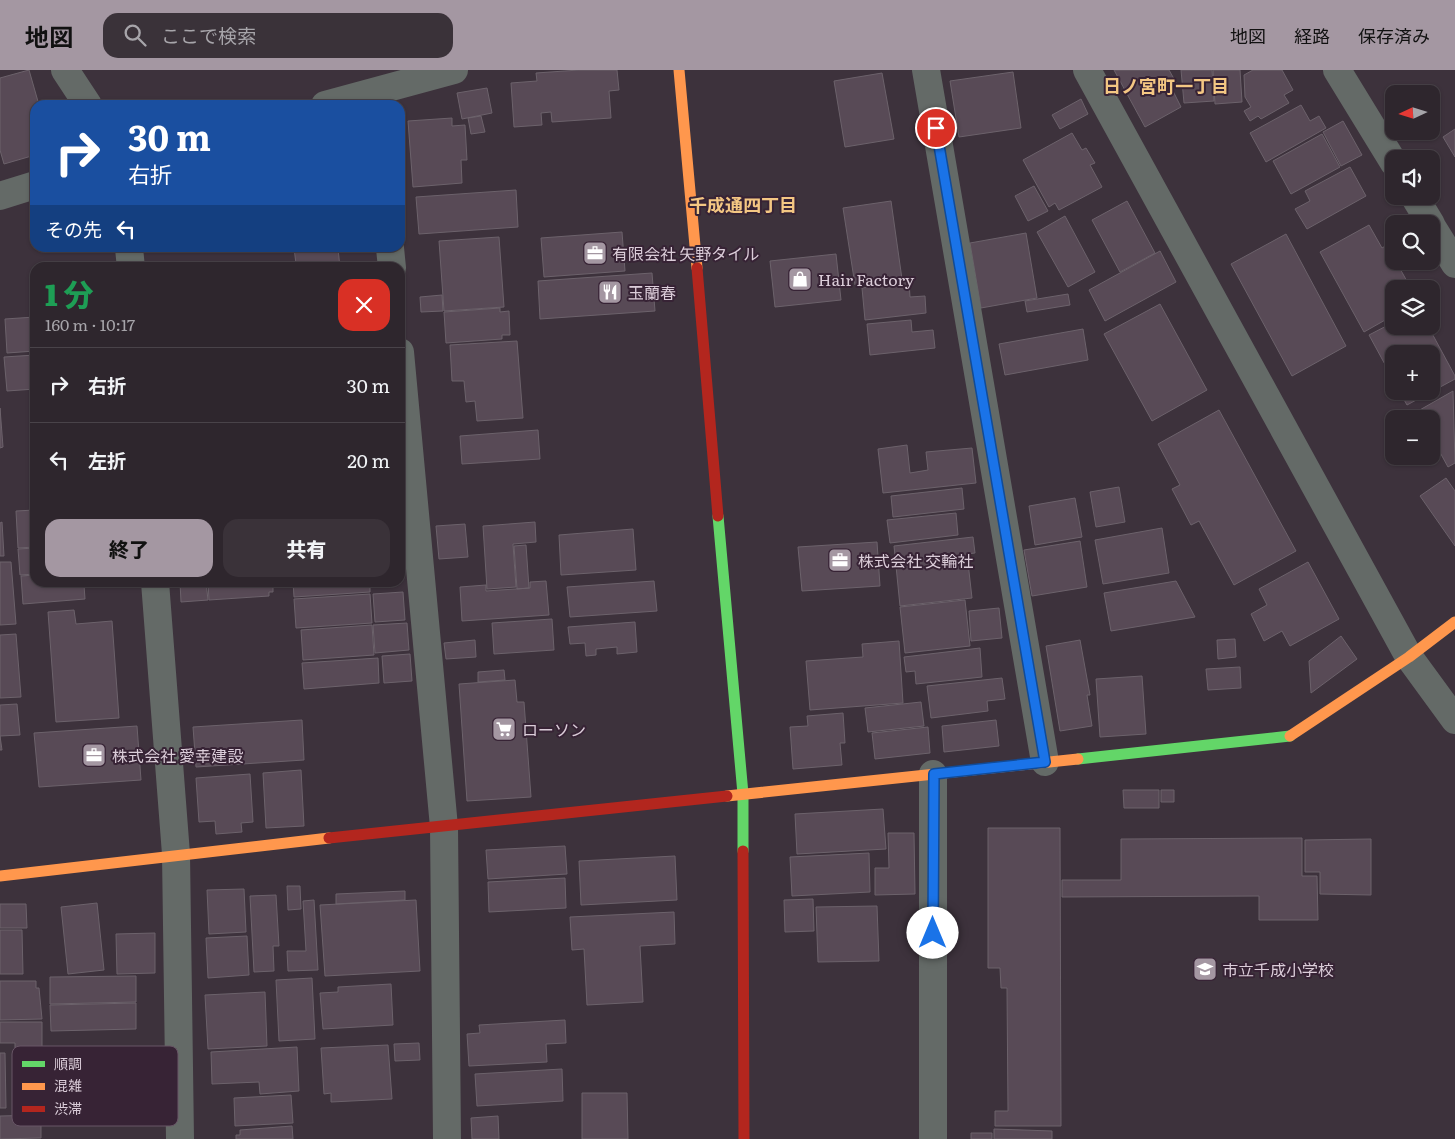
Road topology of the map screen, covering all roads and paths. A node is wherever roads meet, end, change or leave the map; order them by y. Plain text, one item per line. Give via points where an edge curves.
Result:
1 (65, 70) edge
2 (454, 70) edge
3 (679, 70) edge
4 (926, 70) edge
5 (1087, 70) edge
6 (1337, 70) edge
7 (376, 89) edge
8 (85, 100) edge
9 (341, 100) edge
10 (1386, 150) edge
11 (30, 187) edge
12 (0, 196) edge
13 (1440, 239) edge
14 (1455, 264) edge
15 (405, 406) edge
16 (155, 587) edge
17 (1455, 622) edge
18 (1409, 657) junction
19 (1455, 720) edge
20 (1045, 762) junction
21 (934, 774) junction
22 (743, 794) junction
23 (444, 826) junction
24 (176, 854) junction
25 (0, 876) edge
26 (180, 1139) edge
27 (447, 1139) edge
28 (744, 1139) edge
29 (933, 1139) edge

1 - 8 street
2 - 7 street
3 - 22 street
4 - 20 street
5 - 18 street
6 - 10 street
7 - 9 street
11 - 12 street
13 - 14 street
15 - 23 street
16 - 24 street
17 - 18 street
18 - 19 street
18 - 20 street via 1293,736
20 - 21 street
21 - 22 street
21 - 29 street
22 - 23 street
22 - 28 street
23 - 24 street
23 - 27 street
24 - 25 street
24 - 26 street

